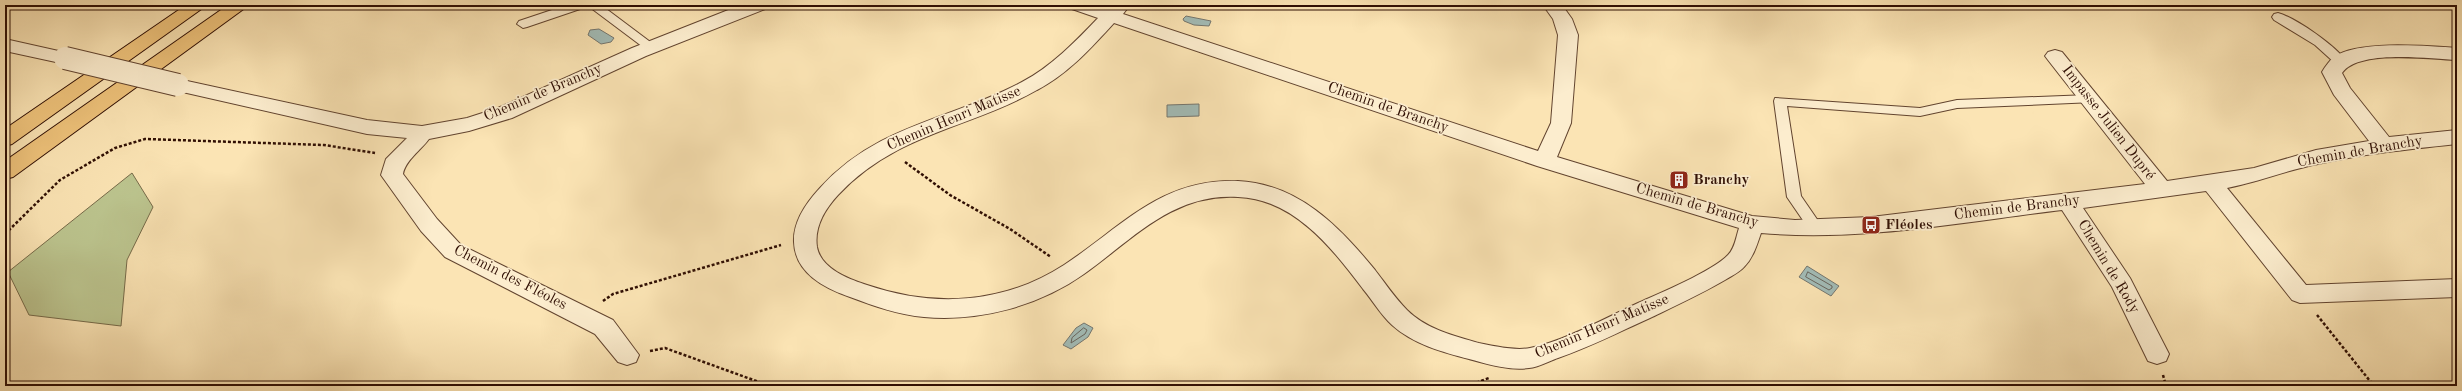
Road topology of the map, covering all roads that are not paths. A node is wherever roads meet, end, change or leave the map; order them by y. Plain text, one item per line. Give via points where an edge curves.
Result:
1 (188, 5) edge
2 (198, 5) edge
3 (240, 5) edge
4 (579, 5) edge
5 (592, 5) edge
6 (758, 5) edge
7 (1079, 5) edge
8 (1556, 6) edge
9 (1116, 10) edge
10 (2278, 17) dead end
11 (523, 24) dead end
12 (5, 45) edge
13 (651, 47) junction
14 (2457, 54) edge
15 (2055, 56) dead end
16 (2340, 61) junction
17 (74, 91) junction
18 (2089, 99) junction
19 (422, 133) junction
20 (2457, 136) edge
21 (5, 139) edge
22 (2384, 145) junction
23 (1545, 161) junction
24 (5, 172) edge
25 (2211, 183) junction
26 (2161, 189) junction
27 (2068, 202) junction
28 (1752, 224) junction
29 (1816, 228) junction
30 (2457, 288) edge
31 (2157, 354) dead end
32 (628, 355) road end

1 - 17 highway
2 - 17 highway
3 - 24 highway
4 - 11 lane
5 - 13 lane
6 - 13 street, Chemin de Branchy
7 - 9 street, Chemin de Branchy
8 - 23 street via 1568,35 1561,123
9 - 23 street, Chemin de Branchy
9 - 28 street, Chemin Henri Matisse via 1063,64 1034,84 898,140 840,180 822,199 809,220 804,238 812,263 831,280 889,303 939,310 1003,301 1030,292 1071,271 1162,204 1209,189 1240,189 1269,193 1302,209 1321,223 1399,317 1415,329 1447,344 1490,355 1528,359 1578,341 1694,287 1735,263 1744,249
10 - 16 lane via 2317,40
12 - 19 street, Chemin de Branchy, bridge via 367,128
13 - 19 street, Chemin de Branchy via 505,113 469,124
14 - 16 street via 2378,53 2356,55
15 - 18 street, Impasse Julien Dupré
16 - 22 street via 2332,72 2341,90
17 - 21 highway
18 - 26 street, Impasse Julien Dupré
18 - 29 lane via 1957,104 1920,112 1780,101 1794,196
19 - 32 street, Chemin des Fléoles via 413,146 394,164 392,175 429,225 453,251 604,327
20 - 22 street, Chemin de Branchy
22 - 25 street, Chemin de Branchy via 2316,157 2254,175
23 - 28 street, Chemin de Branchy
25 - 26 street, Chemin de Branchy
25 - 30 street via 2300,294
26 - 27 street, Chemin de Branchy
27 - 29 street, Chemin de Branchy via 1891,223
27 - 31 street, Chemin de Rody via 2122,284
28 - 29 street, Chemin de Branchy

